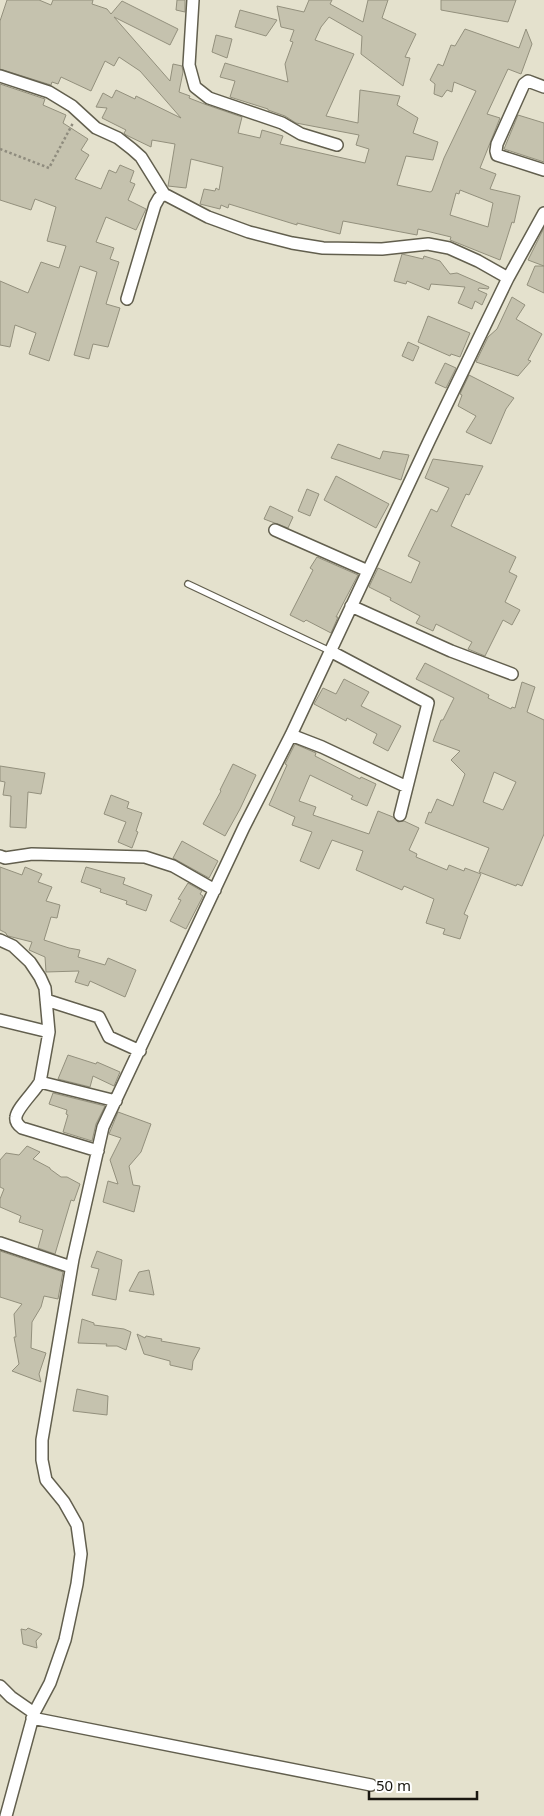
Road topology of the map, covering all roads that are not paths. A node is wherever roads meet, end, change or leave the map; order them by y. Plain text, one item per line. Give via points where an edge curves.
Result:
1 (193, 0) edge
2 (0, 76) edge
3 (544, 88) edge
4 (337, 145) dead end
5 (544, 170) edge
6 (164, 194) junction
7 (544, 213) edge
8 (508, 278) junction
9 (127, 299) dead end
10 (275, 530) dead end
11 (368, 571) junction
12 (188, 584) dead end
13 (351, 606) junction
14 (330, 651) junction
15 (512, 674) dead end
16 (291, 735) junction
17 (407, 787) junction
18 (400, 815) dead end
19 (2, 861) edge
20 (215, 890) junction
21 (0, 940) edge
22 (46, 1000) junction
23 (0, 1020) edge
24 (49, 1032) junction
25 (140, 1050) junction
26 (40, 1082) junction
27 (116, 1101) junction
28 (98, 1151) junction
29 (0, 1243) edge
30 (71, 1267) junction
31 (0, 1686) edge
32 (30, 1713) junction
33 (371, 1785) dead end
34 (6, 1816) edge

1 - 4 street via 190,65 195,88 209,98
2 - 6 street via 49,92 81,113 96,128 132,148
3 - 5 street via 528,81 524,84 496,151 497,155
6 - 8 street via 208,217 292,243 350,250 428,244 449,248
6 - 9 street via 155,204
7 - 8 street
8 - 11 street
10 - 11 street
11 - 13 street
12 - 14 lane
13 - 14 street
13 - 15 street via 451,651
14 - 16 street
14 - 17 street via 428,703
16 - 17 street
16 - 20 street
17 - 18 street
19 - 20 street via 32,854 145,858 173,866
20 - 25 street
21 - 22 street via 13,946 30,962 45,988
22 - 24 street
22 - 25 street via 99,1017 109,1037
23 - 24 street
24 - 26 street
25 - 27 street
26 - 27 street
26 - 28 street via 17,1113 18,1124 22,1128
27 - 28 street via 103,1127
28 - 30 street
29 - 30 street
30 - 32 street via 42,1440 42,1460 46,1480 77,1525 81,1554 65,1640 50,1683
31 - 32 street
32 - 33 street
32 - 34 street

